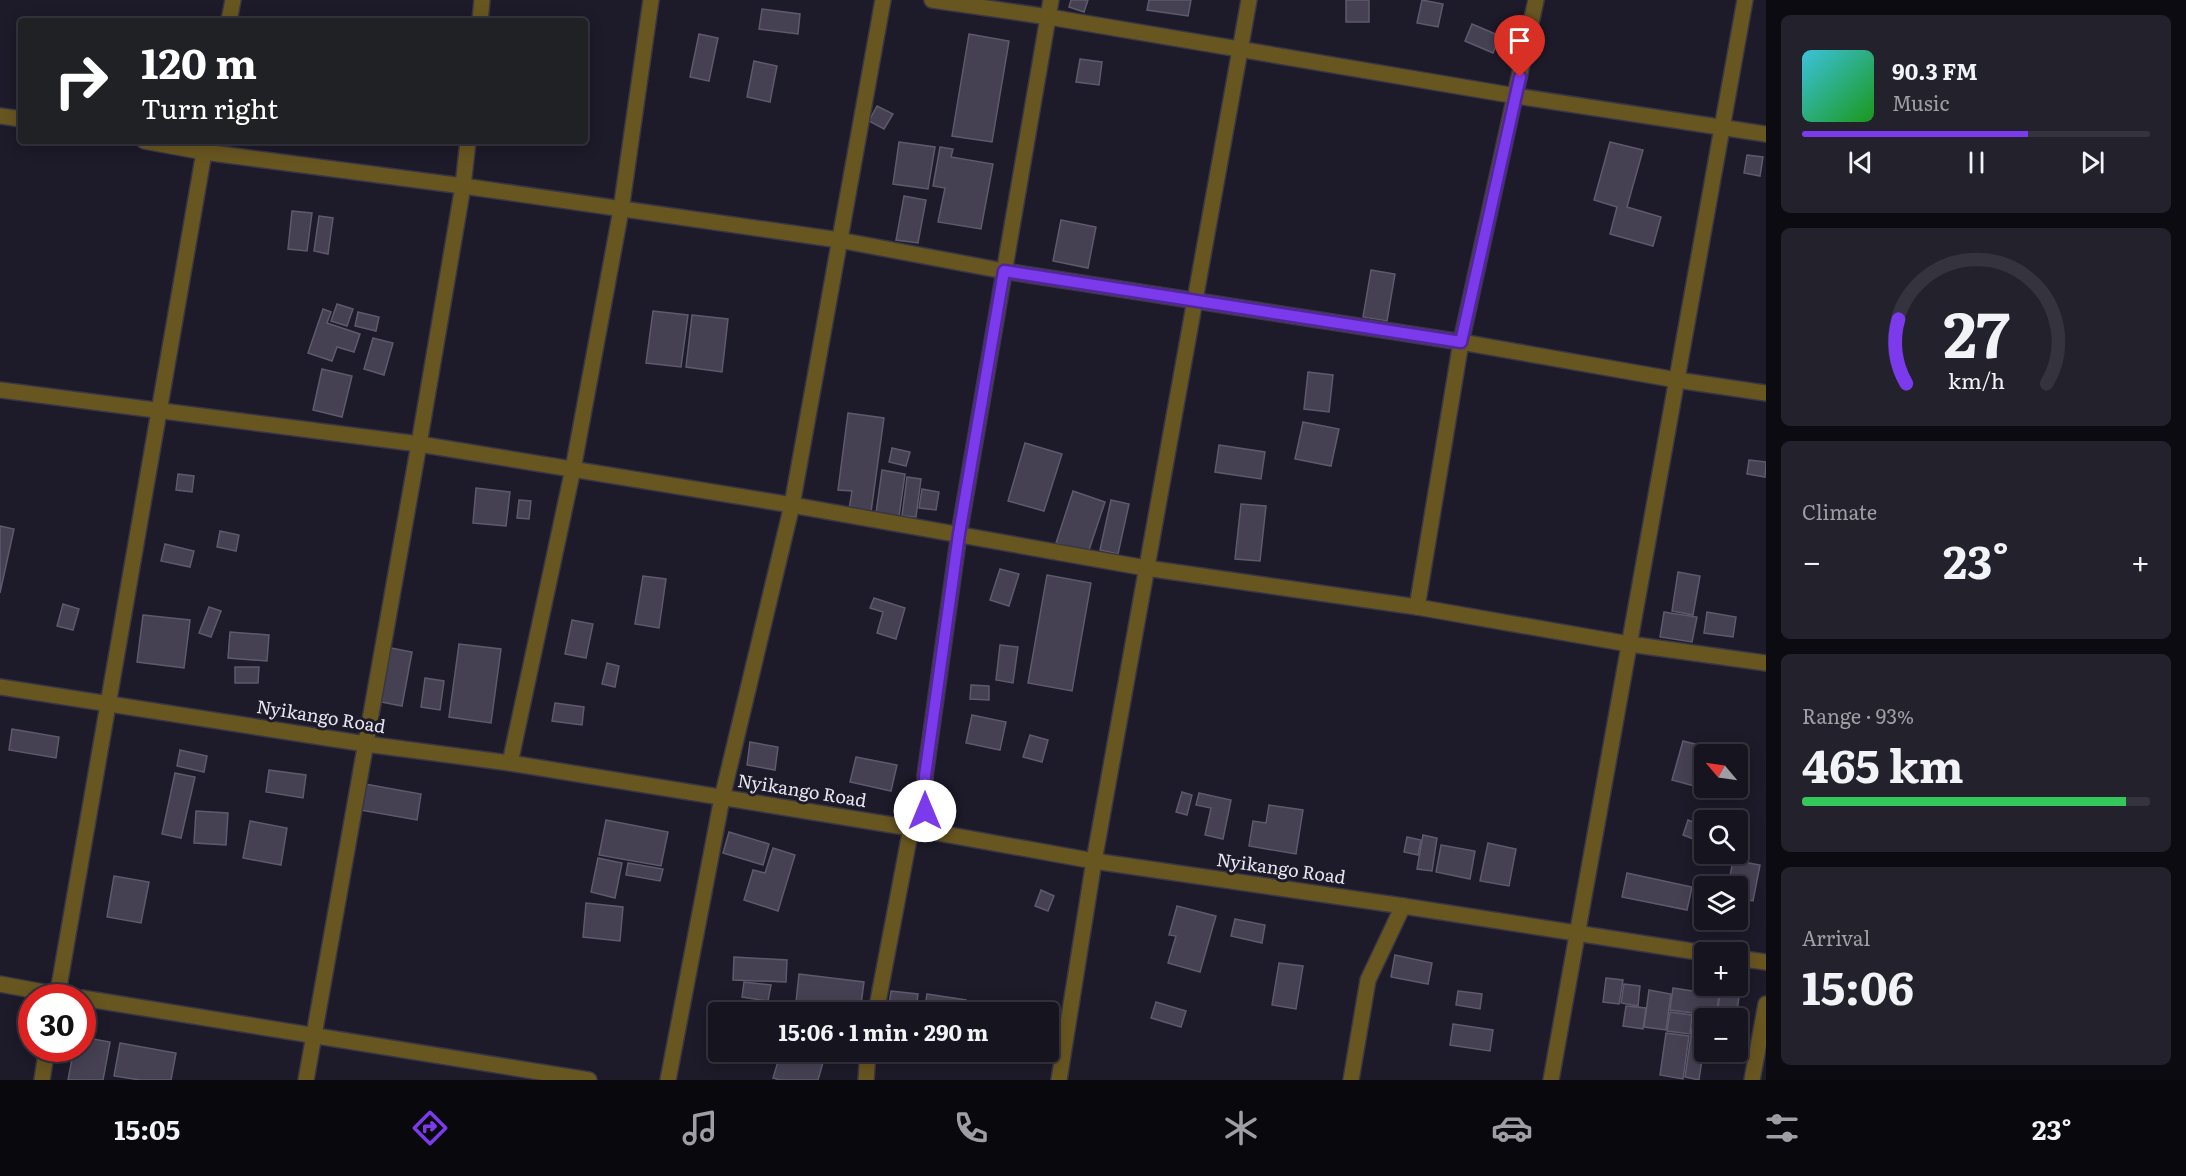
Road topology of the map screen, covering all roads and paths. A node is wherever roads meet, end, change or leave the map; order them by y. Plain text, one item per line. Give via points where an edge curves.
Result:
1 (233, 0) edge
2 (482, 0) edge
3 (651, 0) edge
4 (883, 0) edge
5 (932, 0) edge
6 (1052, 0) edge
7 (1249, 0) edge
8 (1536, 0) edge
9 (1744, 0) edge
10 (1049, 17) junction
11 (230, 18) edge
12 (480, 18) edge
13 (1240, 50) junction
14 (1516, 96) junction
15 (0, 116) edge
16 (18, 119) edge
17 (1723, 127) junction
18 (1766, 134) edge
19 (181, 144) edge
20 (468, 144) edge
21 (205, 146) edge
22 (463, 186) junction
23 (621, 210) junction
24 (839, 240) junction
25 (1004, 271) junction
26 (1193, 301) junction
27 (1461, 342) junction
28 (1677, 380) junction
29 (0, 390) edge
30 (1766, 393) edge
31 (159, 411) junction
32 (419, 444) junction
33 (573, 469) junction
34 (792, 505) junction
35 (959, 534) junction
36 (1146, 568) junction
37 (1418, 607) junction
38 (1629, 644) junction
39 (1766, 663) edge
40 (0, 687) edge
41 (109, 704) junction
42 (366, 744) junction
43 (510, 763) junction
44 (722, 798) junction
45 (911, 828) junction
46 (927, 831) junction
47 (1094, 861) junction
48 (1403, 906) junction
49 (1576, 934) junction
50 (1694, 952) edge
51 (1748, 960) edge
52 (1766, 962) edge
53 (0, 984) edge
54 (59, 984) edge
55 (18, 988) edge
56 (96, 1001) edge
57 (878, 1002) edge
58 (1766, 1004) edge
59 (314, 1035) junction
60 (45, 1062) edge
61 (867, 1062) edge
62 (42, 1080) edge
63 (306, 1080) edge
64 (589, 1080) edge
65 (668, 1080) edge
66 (866, 1080) edge
67 (1059, 1080) edge
68 (1351, 1080) edge
69 (1551, 1080) edge
70 (1752, 1080) edge

1 - 11 street
2 - 12 street
3 - 23 street
4 - 24 street
5 - 10 street
6 - 10 street
7 - 13 street
8 - 14 street
9 - 17 street
10 - 13 street
10 - 25 street
13 - 14 street
13 - 26 street
14 - 17 street
14 - 27 street
15 - 16 street
17 - 18 street
17 - 28 street
19 - 21 street
20 - 22 street
21 - 22 street
21 - 31 street
22 - 23 street
22 - 32 street
23 - 24 street
23 - 33 street
24 - 25 street
24 - 34 street
25 - 26 street
25 - 35 street
26 - 27 street
26 - 36 street
27 - 28 street
27 - 37 street
28 - 30 street
28 - 38 street
29 - 31 street
31 - 32 street
31 - 41 street
32 - 33 street
32 - 42 street
33 - 34 street
33 - 43 street
34 - 35 street
34 - 44 street
35 - 36 street
35 - 46 street via 925,776
36 - 37 street
36 - 47 street
37 - 38 street
38 - 39 street
38 - 49 street
40 - 41 street, Nyikango Road
41 - 42 street, Nyikango Road
41 - 54 street
42 - 43 street, Nyikango Road
42 - 59 street
43 - 44 street, Nyikango Road
44 - 45 street, Nyikango Road
44 - 65 street
45 - 46 street, Nyikango Road
45 - 57 street
46 - 47 street, Nyikango Road
47 - 48 street, Nyikango Road
47 - 67 street
48 - 49 street, Nyikango Road
48 - 68 street via 1368,980
49 - 50 street, Nyikango Road
49 - 69 street
51 - 52 street
53 - 55 street
56 - 59 street
58 - 70 street
59 - 63 street
59 - 64 street
60 - 62 street
61 - 66 street

